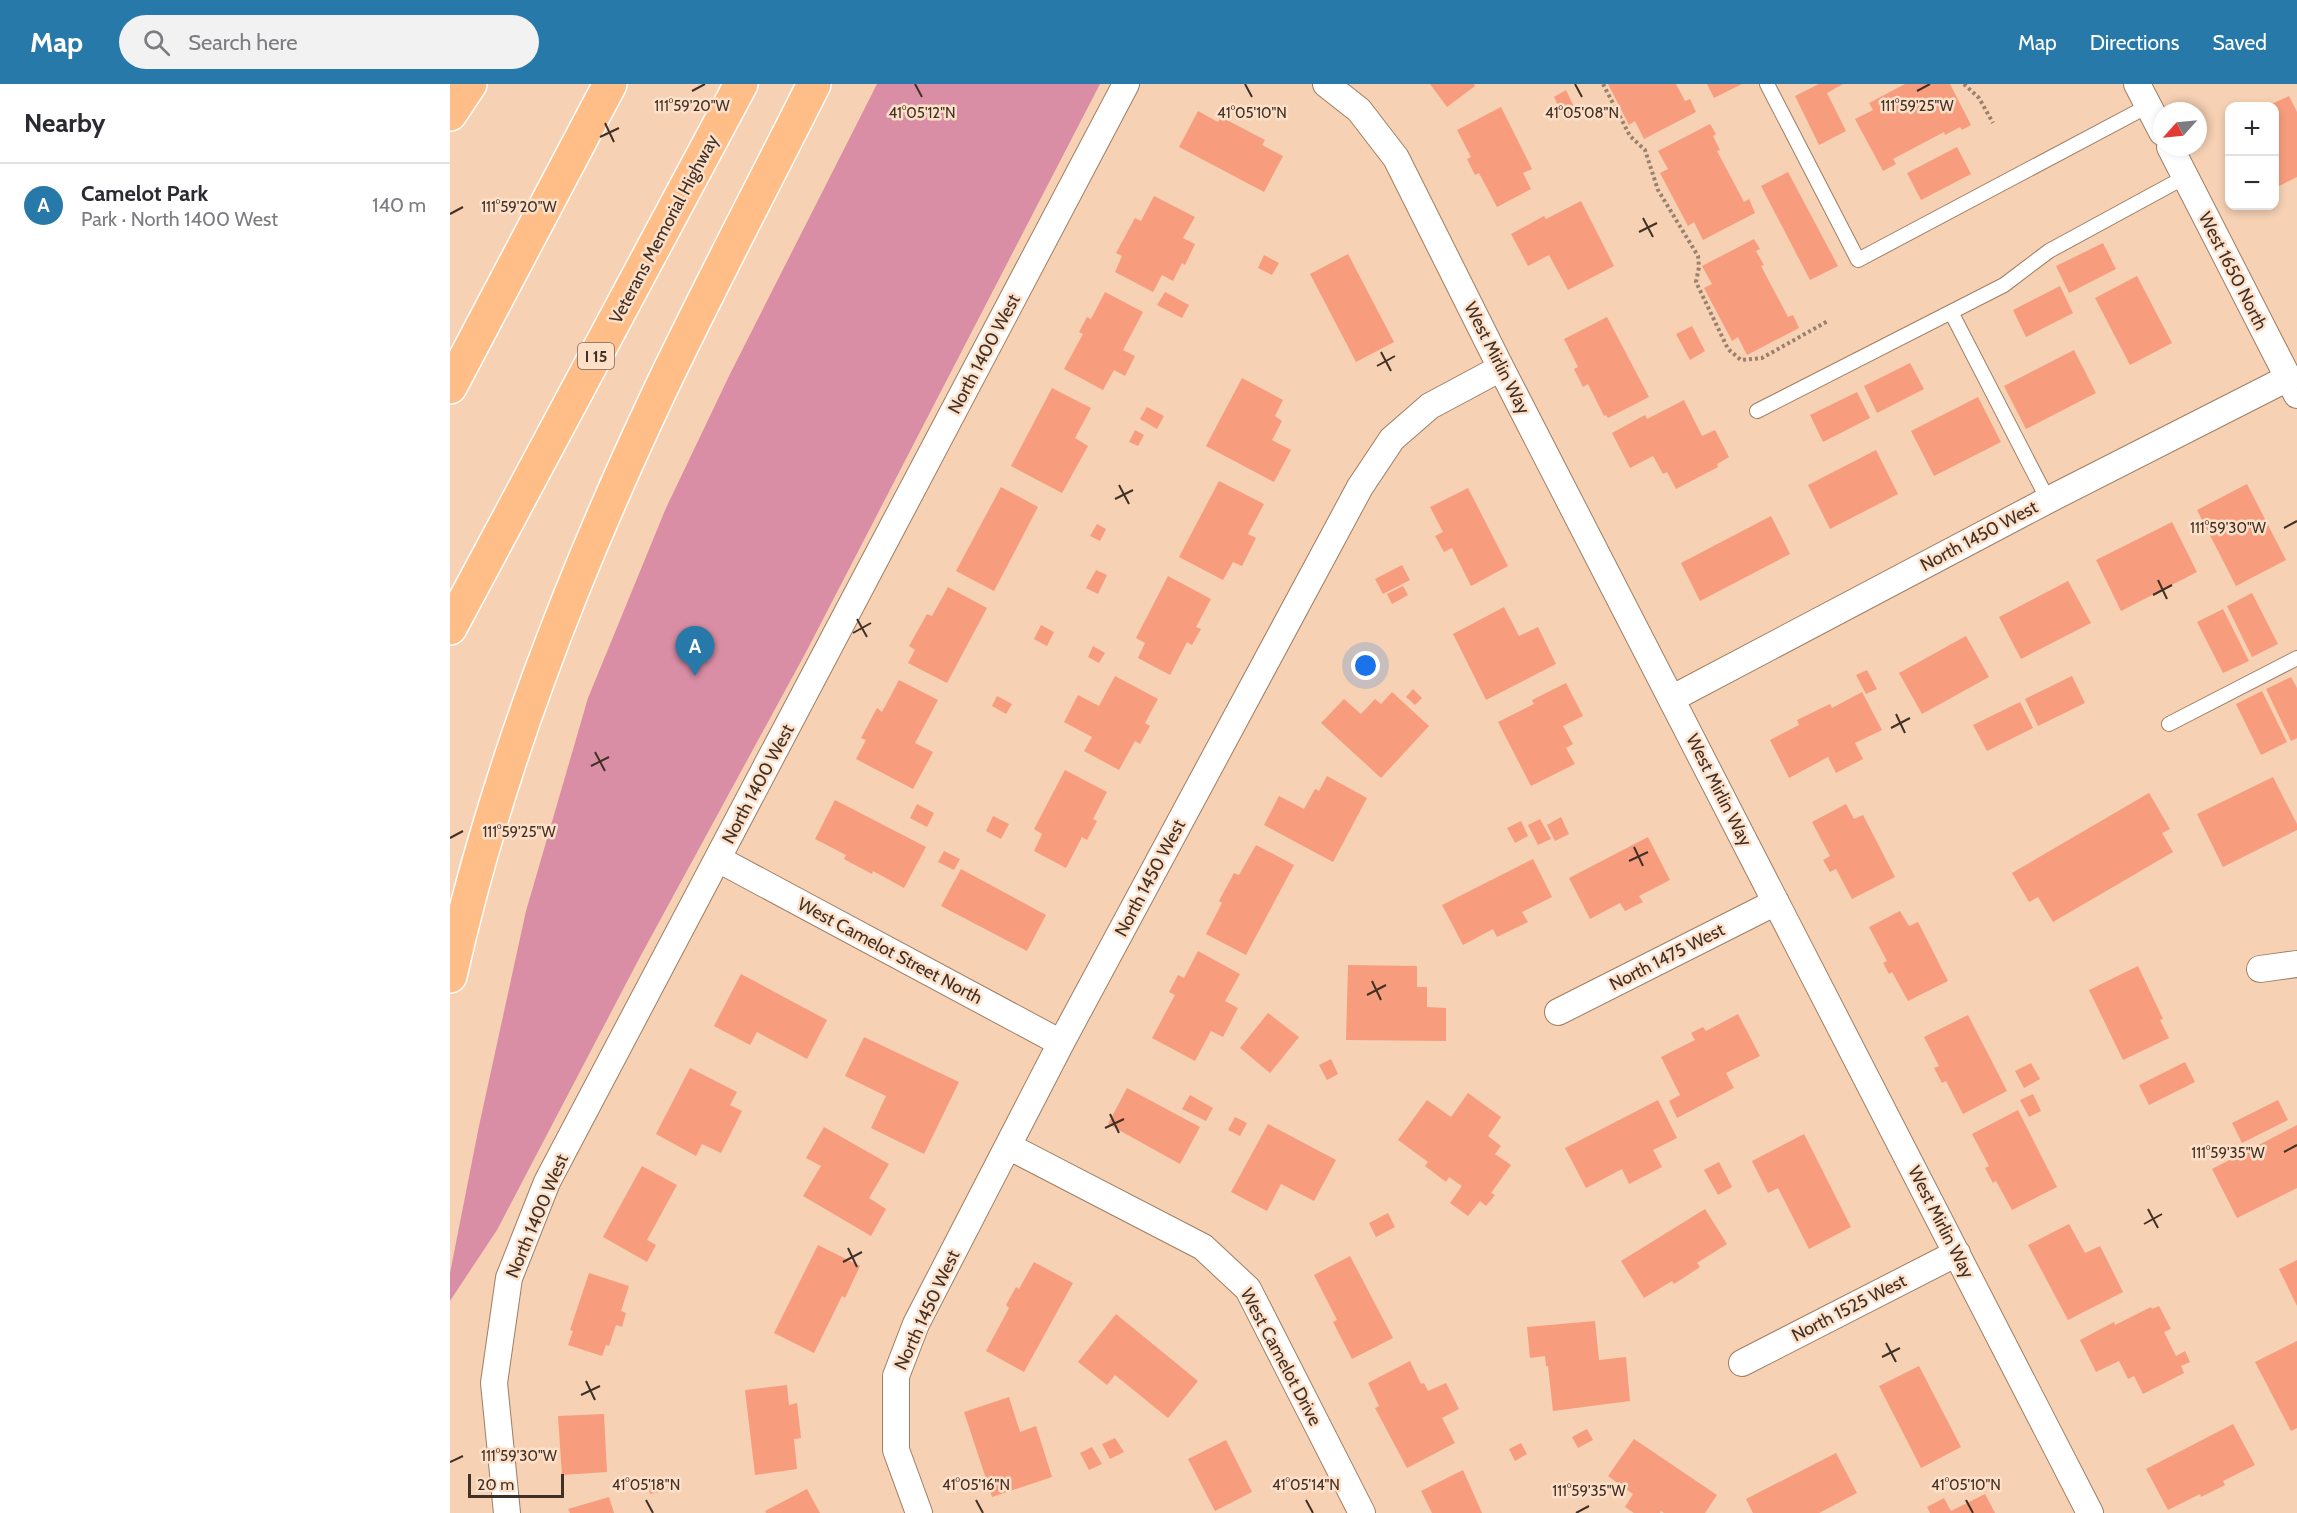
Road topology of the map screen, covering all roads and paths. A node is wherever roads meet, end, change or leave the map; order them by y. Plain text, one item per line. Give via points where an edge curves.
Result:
1 (470, 84) edge
2 (610, 84) edge
3 (741, 84) edge
4 (814, 84) edge
5 (1126, 84) edge
6 (1326, 84) edge
7 (1603, 84) edge
8 (1767, 84) edge
9 (1964, 84) edge
10 (2143, 95) edge
11 (450, 114) edge
12 (2153, 114) edge
13 (1993, 123) dead end
14 (2174, 156) edge
15 (2185, 177) junction
16 (1951, 312) junction
17 (1828, 321) dead end
18 (1501, 368) junction
19 (2293, 386) edge
20 (450, 387) edge
21 (1757, 411) dead end
22 (2048, 500) junction
23 (450, 628) edge
24 (2297, 658) edge
25 (1673, 698) junction
26 (2169, 724) dead end
27 (718, 859) junction
28 (1776, 902) junction
29 (2297, 964) edge
30 (2260, 969) dead end
31 (450, 976) edge
32 (1558, 1012) dead end
33 (1061, 1043) junction
34 (1008, 1146) junction
35 (1957, 1253) junction
36 (1742, 1363) dead end
37 (507, 1513) edge
38 (919, 1513) edge
39 (1362, 1513) edge
40 (2090, 1513) edge

1 - 11 highway
2 - 20 highway
3 - 23 highway, Veterans Memorial Highway / I 15
4 - 31 highway via 658,395 576,582 515,744
5 - 27 street, North 1400 West
6 - 18 street, West Mirlin Way via 1359,110 1396,158
7 - 17 path via 1630,136 1645,150 1658,190 1698,256 1696,282 1728,349 1741,360 1762,358
8 - 10 lane via 1858,261
9 - 13 path via 1979,98
10 - 12 street
14 - 15 street, West 1650 North
15 - 16 lane via 2049,251 2004,285
15 - 19 street, West 1650 North
16 - 21 lane
16 - 22 lane
18 - 25 street, West Mirlin Way
18 - 33 street, North 1450 West via 1430,406 1392,439 1360,487
19 - 22 street, North 1450 West
22 - 25 street, North 1450 West
24 - 26 lane
25 - 28 street, West Mirlin Way
27 - 33 street, West Camelot Street North
27 - 37 street, North 1400 West via 547,1182 509,1278 494,1383
28 - 32 street, North 1475 West
28 - 35 street, West Mirlin Way
29 - 30 street
33 - 34 street, North 1450 West
34 - 38 street, North 1450 West via 916,1324 896,1376 896,1450
34 - 39 street, West Camelot Drive via 1203,1247 1248,1289
35 - 36 street, North 1525 West
35 - 40 street, West Mirlin Way

